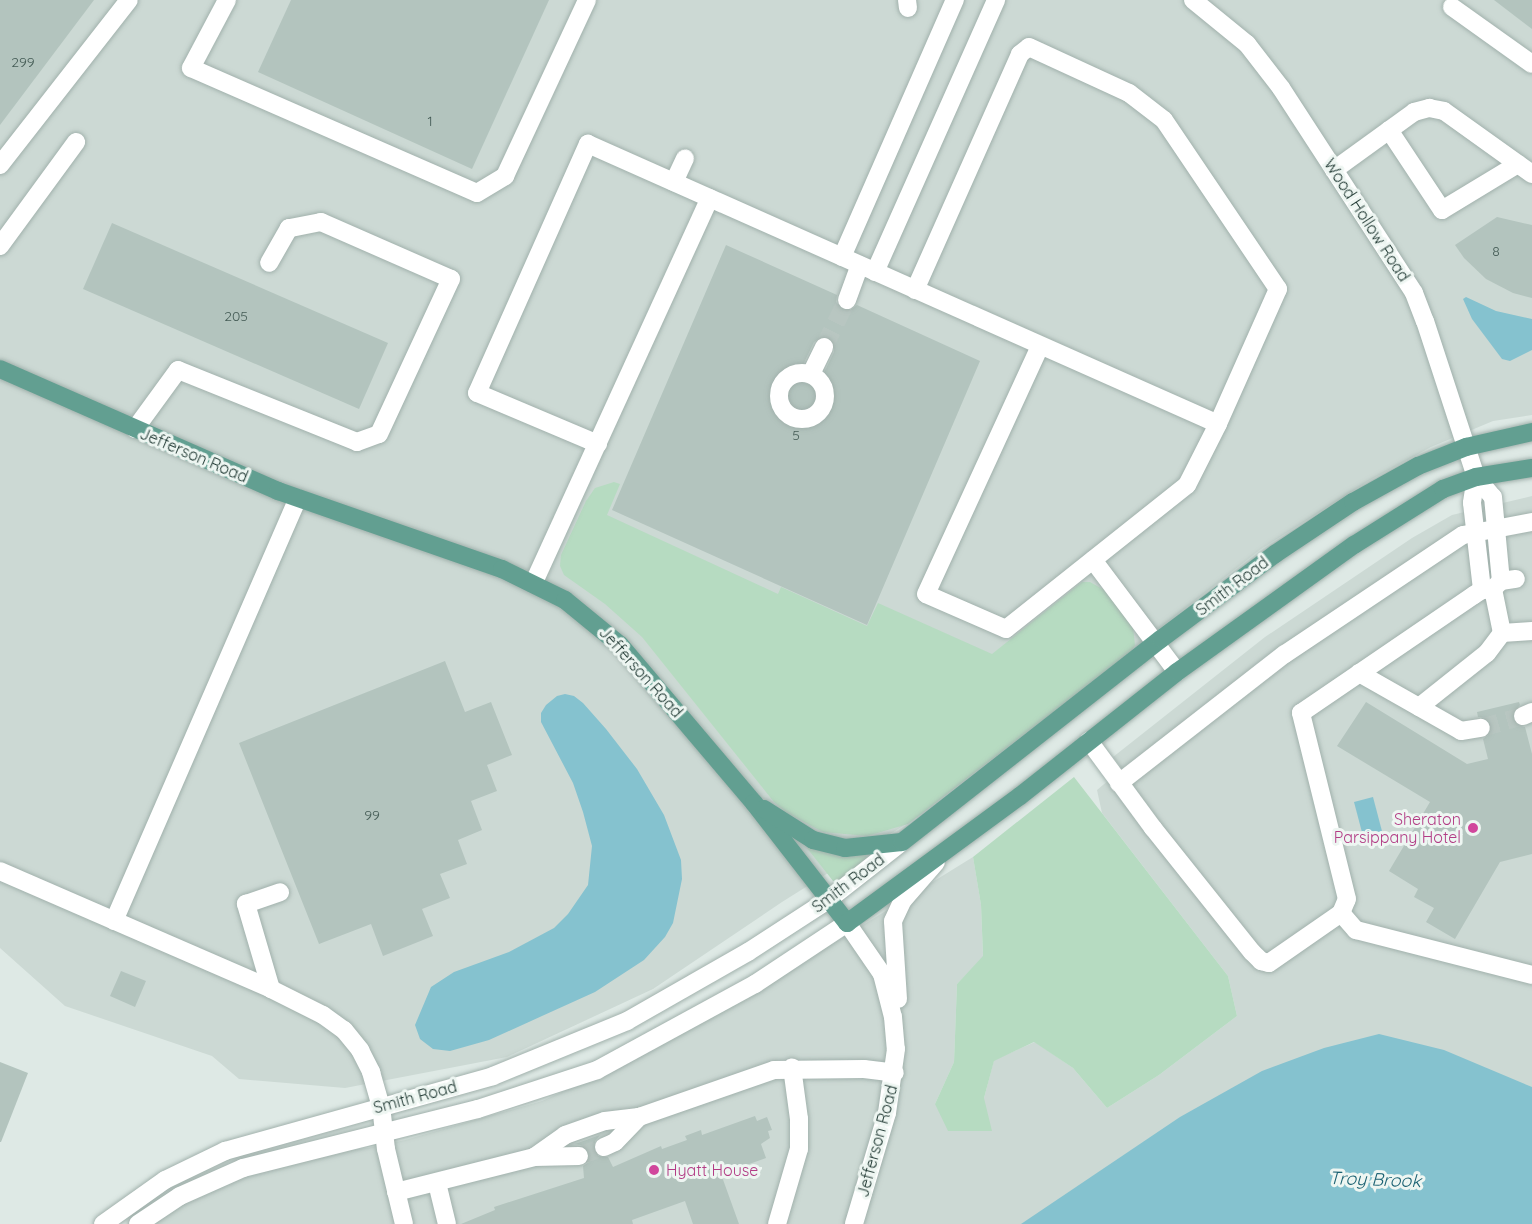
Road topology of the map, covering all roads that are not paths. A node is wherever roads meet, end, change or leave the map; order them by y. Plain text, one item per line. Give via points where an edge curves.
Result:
1 (129, 0) edge
2 (227, 0) edge
3 (587, 0) edge
4 (955, 0) edge
5 (996, 0) edge
6 (1193, 0) edge
7 (1452, 8) dead end
8 (1532, 64) edge
9 (1389, 130) junction
10 (76, 142) dead end
11 (685, 158) dead end
12 (0, 165) edge
13 (1525, 169) edge
14 (1334, 170) junction
15 (674, 182) junction
16 (710, 198) junction
17 (0, 246) edge
18 (842, 257) junction
19 (269, 263) dead end
20 (868, 269) junction
21 (915, 290) junction
22 (846, 300) tunnel mouth
23 (824, 346) tunnel mouth
24 (1040, 346) junction
25 (0, 369) edge
26 (810, 374) dead end
27 (1218, 424) junction
28 (135, 429) junction
29 (1532, 432) edge
30 (598, 444) junction
31 (1466, 447) junction
32 (1532, 468) edge
33 (1476, 477) junction
34 (298, 498) junction
35 (1532, 522) edge
36 (1496, 529) junction
37 (1476, 532) junction
38 (1094, 560) junction
39 (534, 582) junction
40 (1498, 585) junction
41 (1532, 631) edge
42 (1502, 633) junction
43 (1156, 643) junction
44 (1177, 672) junction
45 (1359, 673) junction
46 (1419, 707) junction
47 (1480, 728) tunnel mouth
48 (1089, 741) junction
49 (1119, 783) junction
50 (754, 803) junction
51 (902, 842) junction
52 (945, 851) junction
53 (0, 871) edge
54 (280, 892) dead end
55 (828, 900) junction
56 (1341, 913) junction
57 (114, 921) junction
58 (847, 923) junction
59 (1532, 975) edge
60 (271, 989) junction
61 (896, 1049) junction
62 (792, 1067) junction
63 (895, 1074) junction
64 (381, 1106) junction
65 (639, 1117) junction
66 (384, 1132) junction
67 (604, 1147) tunnel mouth
68 (579, 1156) tunnel mouth
69 (534, 1157) junction
70 (437, 1183) junction
71 (396, 1192) junction
72 (103, 1224) edge
73 (138, 1224) edge
74 (404, 1224) edge
75 (447, 1224) edge
76 (777, 1224) edge
77 (854, 1224) edge

1 - 12 street
2 - 3 street via 191,68 477,193 505,176
4 - 18 street
5 - 20 street
6 - 14 street, Wood Hollow Road via 1247,44
7 - 8 street
9 - 13 street via 1418,110 1439,109
9 - 13 street via 1442,210
9 - 14 street
10 - 17 street
11 - 15 street
14 - 31 street, Wood Hollow Road via 1413,293
15 - 16 street
15 - 30 street via 588,144 477,393
16 - 18 street
16 - 30 street
18 - 20 street
19 - 28 street via 289,228 321,222 451,279 379,434 357,442 178,370
20 - 21 street
20 - 22 street
21 - 24 street
21 - 27 street via 1020,54 1029,47 1111,83 1164,120 1278,289
23 - 26 street
24 - 27 street
24 - 38 street via 926,594 1006,629
25 - 28 main road, Jefferson Road
27 - 38 street via 1187,485
28 - 34 main road, Jefferson Road
29 - 31 main road, Smith Road
30 - 39 street
31 - 33 street, Wood Hollow Road
31 - 43 main road, Smith Road via 1384,482 1275,554
32 - 33 main road, Smith Road
33 - 36 street via 1493,497
33 - 37 street via 1472,503
33 - 44 main road, Smith Road via 1422,500
34 - 39 main road, Jefferson Road
34 - 57 street
35 - 36 street
36 - 37 street
36 - 40 street
37 - 40 street
37 - 49 street via 1463,535 1285,654
38 - 43 street
39 - 50 main road, Jefferson Road via 565,600 620,645
40 - 42 street
40 - 45 street
41 - 42 street
42 - 46 street via 1487,653
43 - 44 street
43 - 51 main road, Smith Road
44 - 48 main road, Smith Road
45 - 46 street
45 - 56 street via 1300,713 1347,892
46 - 47 street via 1461,731
48 - 49 street
48 - 52 main road, Smith Road
49 - 56 street via 1261,961 1269,963
50 - 51 main road via 813,840 845,848
50 - 55 main road, Jefferson Road
51 - 55 street, Smith Road
52 - 58 main road, Smith Road
52 - 61 street via 903,900 892,921 900,1026
53 - 57 street
54 - 60 street via 246,904
55 - 58 main road, Jefferson Road
55 - 64 street, Smith Road via 748,952 627,1021 494,1076
56 - 59 street via 1356,930
57 - 60 street
58 - 61 street, Jefferson Road via 882,974
58 - 66 street, Smith Road via 755,984 597,1070 488,1106
60 - 64 street via 344,1030 371,1072
61 - 63 street, Jefferson Road
62 - 63 street
62 - 65 street
62 - 76 street via 799,1149
63 - 77 street, Jefferson Road
64 - 66 street
64 - 72 street, Smith Road via 194,1164
65 - 67 street via 615,1142
65 - 69 street via 605,1121 565,1135
66 - 71 street
66 - 73 street, Smith Road via 243,1168 180,1196
68 - 69 street
69 - 70 street
70 - 71 street
70 - 75 street
71 - 74 street

